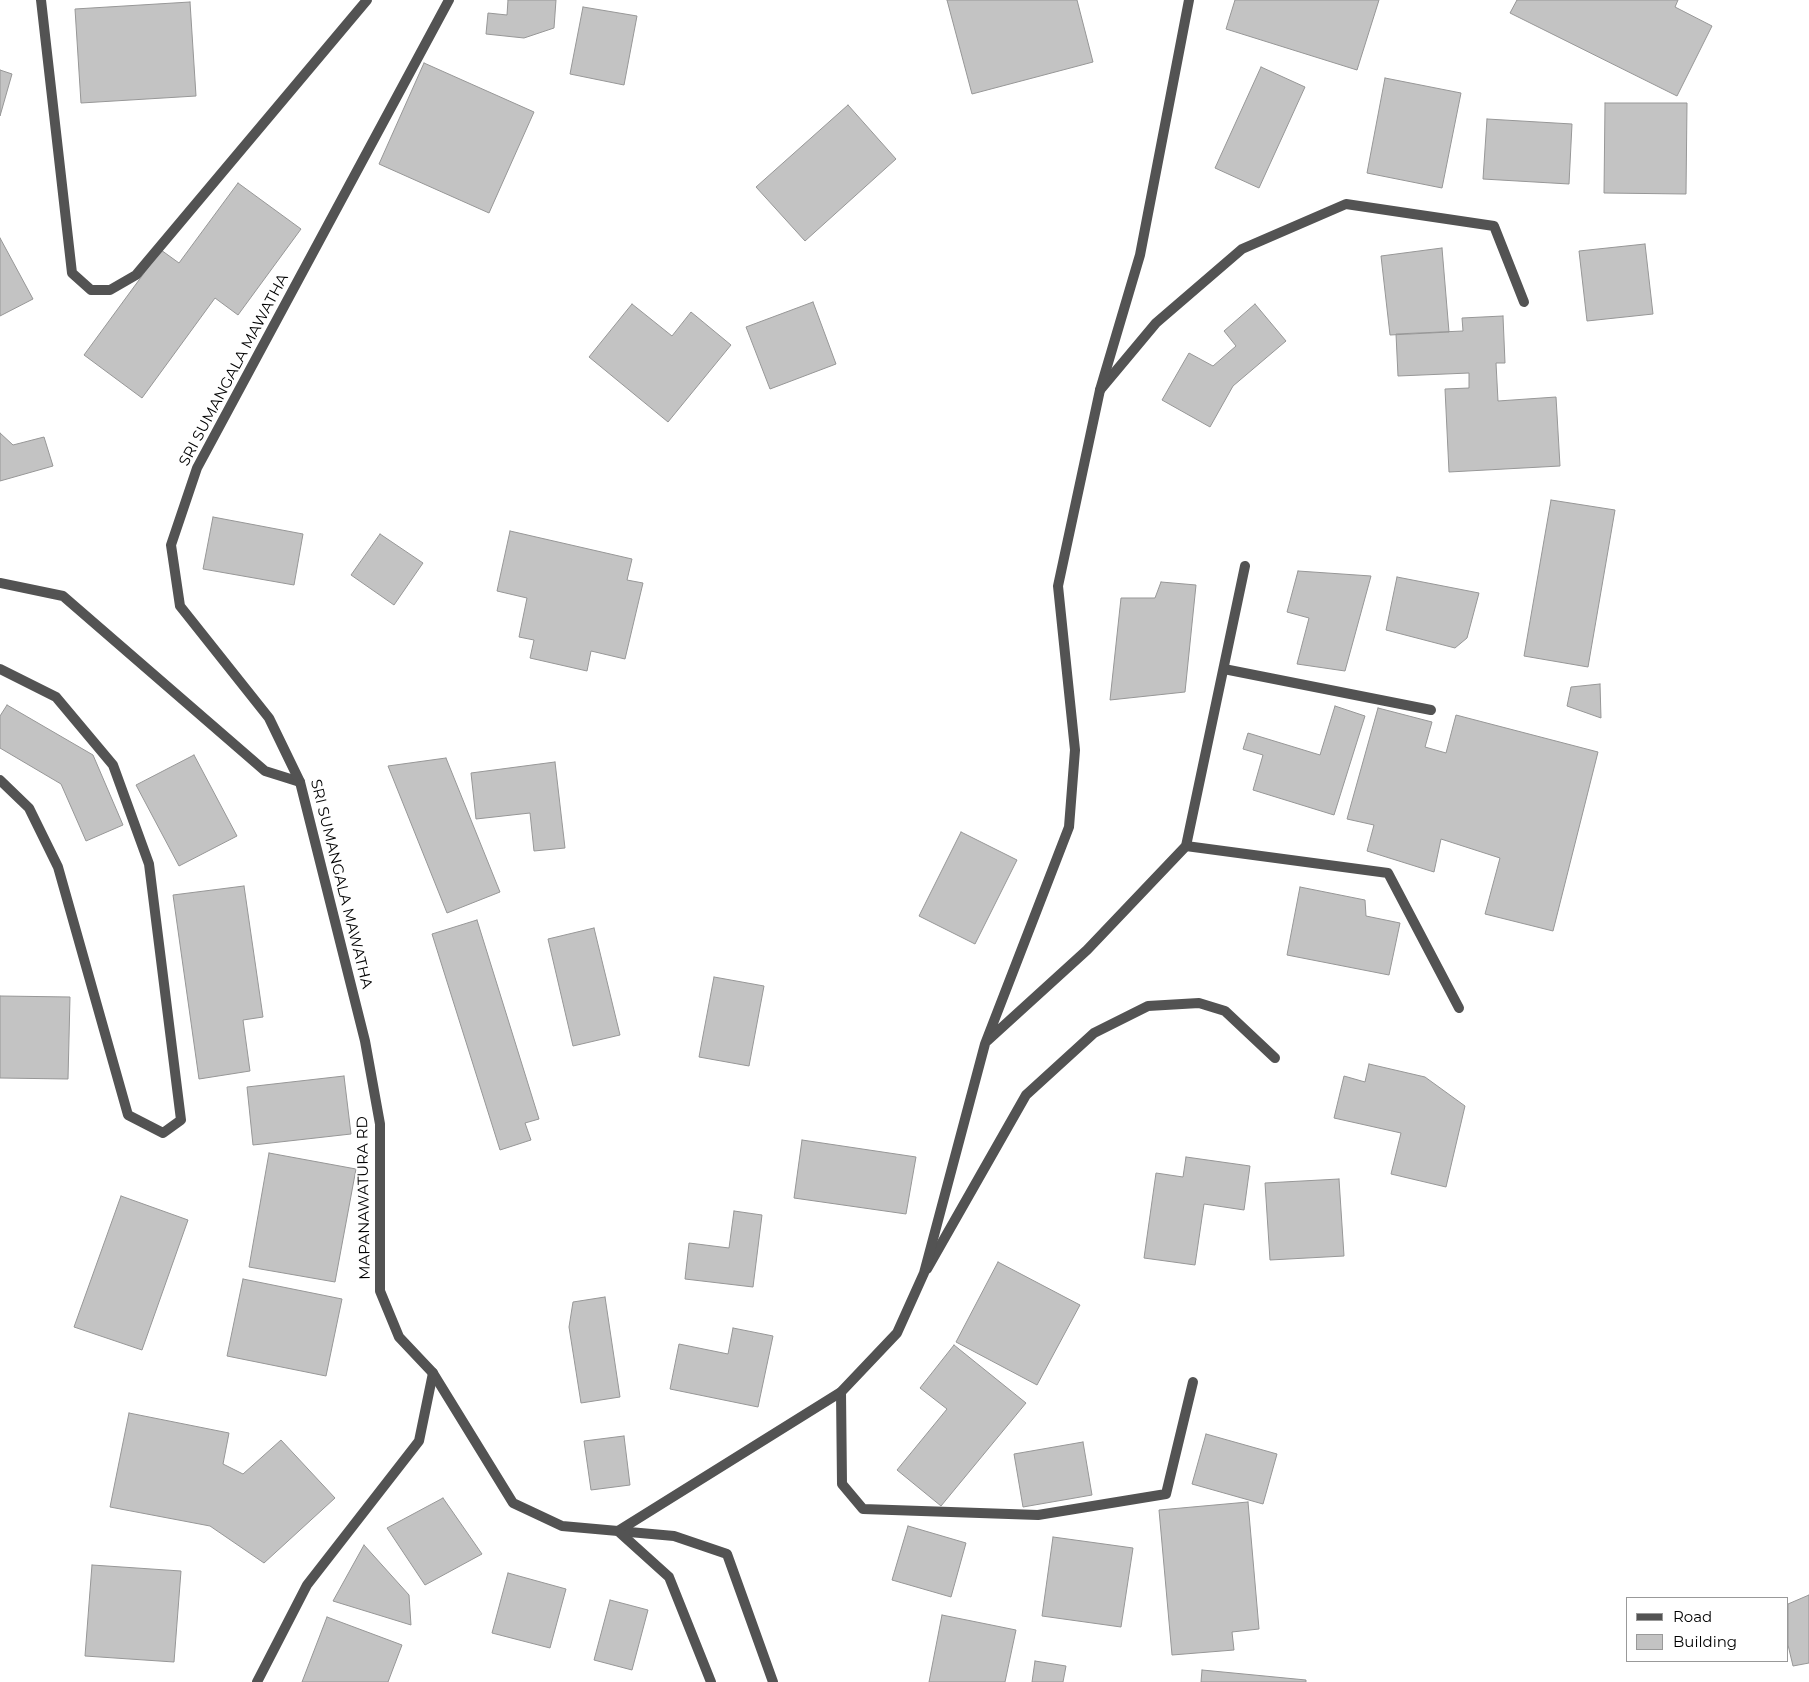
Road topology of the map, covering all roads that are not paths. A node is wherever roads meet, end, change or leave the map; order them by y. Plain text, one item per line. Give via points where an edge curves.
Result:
1 (41, 0) edge
2 (367, 0) edge
3 (449, 0) edge
4 (1189, 0) edge
5 (1524, 302) dead end
6 (1100, 390) junction
7 (1245, 566) dead end
8 (0, 583) edge
9 (0, 669) edge
10 (1224, 669) junction
11 (1431, 710) dead end
12 (0, 780) edge
13 (300, 782) junction
14 (1186, 846) junction
15 (1459, 1008) dead end
16 (365, 1041) joint
17 (985, 1044) junction
18 (1275, 1058) dead end
19 (924, 1273) junction
20 (433, 1373) junction
21 (1193, 1382) dead end
22 (841, 1392) junction
23 (618, 1531) junction
24 (257, 1682) edge
25 (711, 1682) edge
26 (773, 1682) edge

1 - 2 street via 72,273 91,290 110,290 136,275
3 - 13 street, SRI SUMANGALA MAWATHA via 197,468 171,545 180,606 269,718
4 - 6 street via 1140,255
5 - 6 street via 1494,226 1346,204 1242,249 1156,323
6 - 17 street via 1058,586 1075,750 1069,827
7 - 10 street
8 - 13 street via 64,596 265,771
9 - 12 street via 56,697 113,765 149,864 181,1120 163,1133 128,1115 58,867 29,808
10 - 11 street
10 - 14 street
13 - 16 street, SRI SUMANGALA MAWATHA
14 - 15 street via 1388,873
14 - 17 street via 1088,950
16 - 20 street, MAPANAWATURA RD via 380,1124 380,1291 399,1337
17 - 19 street
18 - 19 street via 1226,1011 1199,1003 1148,1006 1094,1033 1026,1095
19 - 22 street via 897,1334
20 - 23 street, MAPANAWATURA RD via 513,1503 562,1526
20 - 24 street via 419,1441 307,1585
21 - 22 street via 1166,1494 1038,1515 864,1509 842,1484
22 - 23 street
23 - 25 street via 670,1577
23 - 26 street, MAPANAWATURA RD via 674,1536 726,1554

